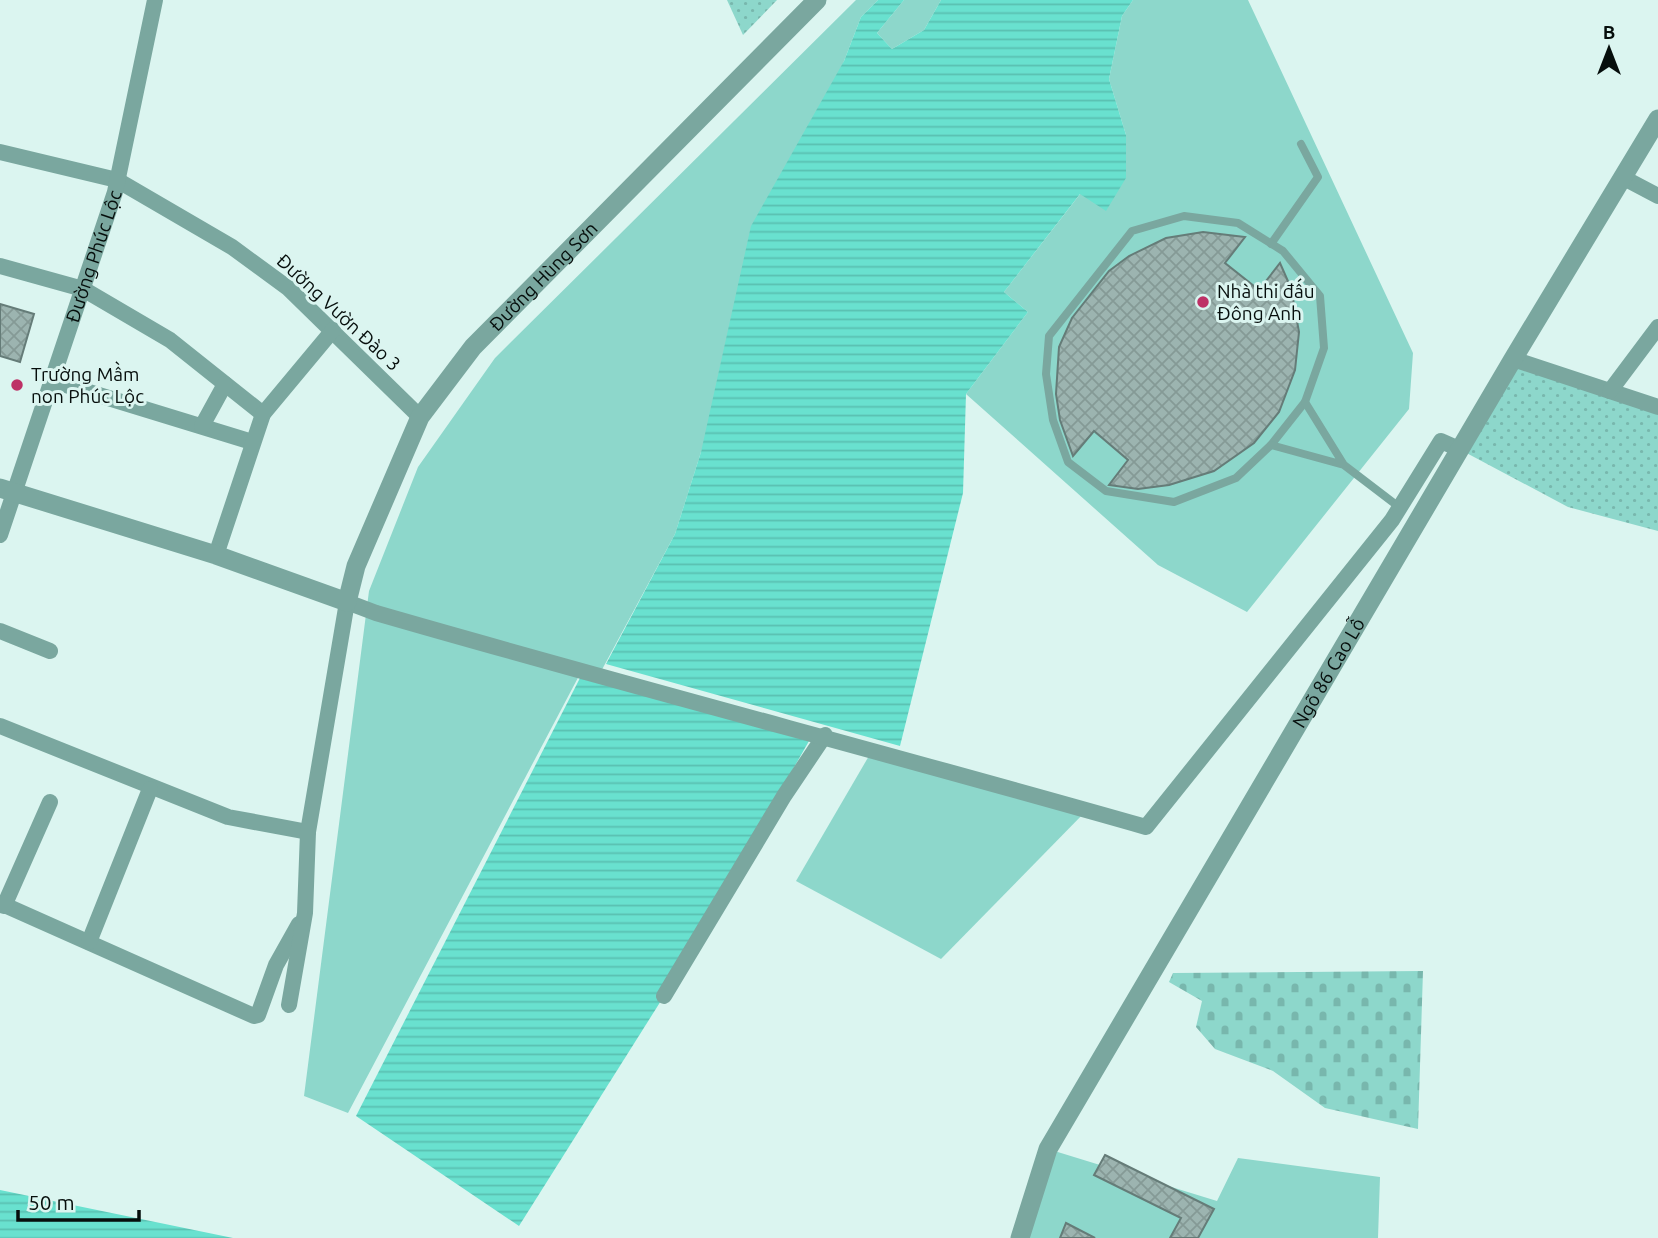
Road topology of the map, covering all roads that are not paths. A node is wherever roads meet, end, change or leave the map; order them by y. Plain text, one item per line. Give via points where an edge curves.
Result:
1 (155, 0) edge
2 (817, 0) edge
3 (1658, 119) edge
4 (1301, 144) dead end
5 (0, 152) edge
6 (1622, 177) junction
7 (117, 180) junction
8 (1658, 196) edge
9 (1270, 244) junction
10 (0, 266) edge
11 (83, 289) junction
12 (1658, 327) edge
13 (333, 330) junction
14 (1513, 359) junction
15 (53, 381) junction
16 (225, 384) junction
17 (1609, 391) junction
18 (1305, 402) junction
19 (1658, 407) edge
20 (263, 414) junction
21 (420, 417) junction
22 (202, 426) junction
23 (252, 442) junction
24 (1271, 445) junction
25 (1459, 449) junction
26 (1344, 465) junction
27 (7, 489) edge
28 (1399, 508) junction
29 (0, 535) edge
30 (216, 555) junction
31 (347, 602) junction
32 (0, 631) edge
33 (50, 651) dead end
34 (0, 726) edge
35 (825, 735) junction
36 (150, 789) junction
37 (50, 802) dead end
38 (308, 832) junction
39 (2, 905) edge
40 (304, 913) junction
41 (89, 942) junction
42 (664, 996) dead end
43 (289, 1005) dead end
44 (1020, 1238) edge

1 - 7 street, Đường Phúc Lộc
2 - 21 street, Đường Hùng Sơn via 473,347
3 - 6 street, Ngõ 86 Cao Lỗ
4 - 9 lane via 1318,177
5 - 7 street, Đường Vườn Đào 3
6 - 8 street
6 - 14 street, Ngõ 86 Cao Lỗ
7 - 11 street, Đường Phúc Lộc
7 - 13 street, Đường Vườn Đào 3 via 232,247 288,288
9 - 18 lane via 1283,251 1320,296 1324,348
9 - 24 lane via 1238,223 1184,216 1132,231 1049,336 1046,374 1053,420 1068,462 1106,491 1174,502 1236,478
10 - 11 street
11 - 15 street, Đường Phúc Lộc
11 - 16 street via 170,340
12 - 17 street
13 - 20 street
13 - 21 street, Đường Vườn Đào 3
14 - 17 street
14 - 25 street, Ngõ 86 Cao Lỗ
15 - 22 street
15 - 27 street, Đường Phúc Lộc
16 - 20 street
16 - 22 street
17 - 19 street
18 - 24 lane
18 - 26 lane
20 - 23 street
21 - 31 street, Đường Hùng Sơn via 356,566
22 - 23 street
23 - 30 street
24 - 26 lane
25 - 28 street via 1441,441
25 - 44 street, Ngõ 86 Cao Lỗ via 1048,1149
26 - 28 lane
27 - 29 street, Đường Phúc Lộc
27 - 30 street
28 - 35 street via 1146,827
30 - 31 street
31 - 35 street via 568,668
31 - 38 street
32 - 33 street
34 - 36 street
35 - 42 street
36 - 38 street via 228,817
36 - 41 street
37 - 39 street
38 - 40 street
39 - 41 street
40 - 41 street via 254,1016
40 - 43 street

